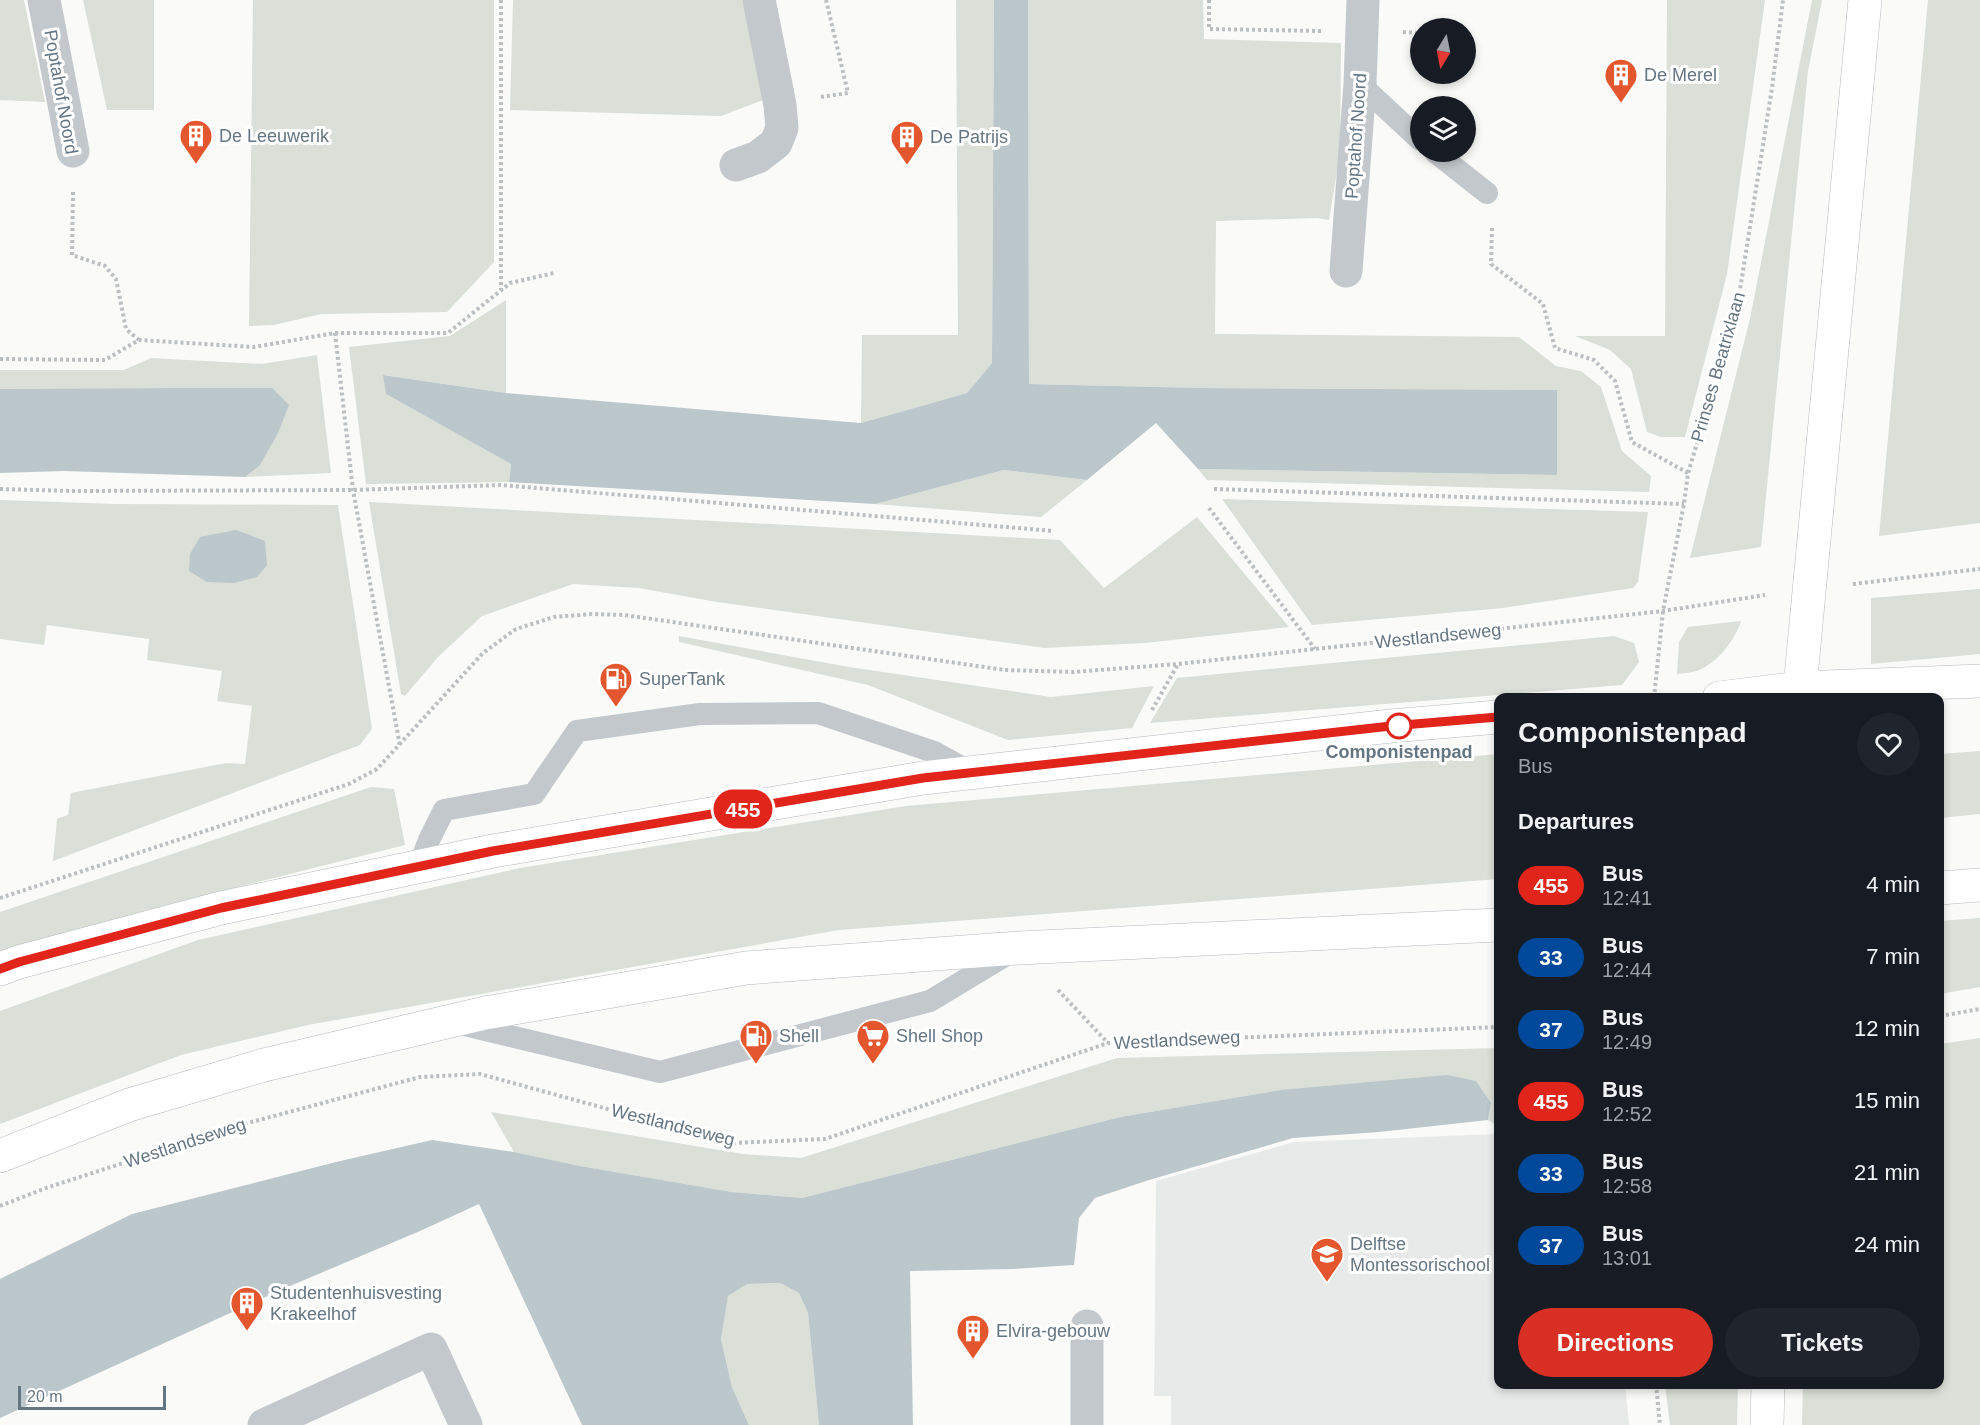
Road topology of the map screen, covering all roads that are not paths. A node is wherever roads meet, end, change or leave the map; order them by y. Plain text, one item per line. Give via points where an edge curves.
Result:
1 (45, 0) edge
2 (759, 0) edge
3 (1363, 0) edge
4 (1865, 0) edge
5 (1360, 84) junction
6 (1410, 131) edge
7 (73, 151) road end
8 (1448, 162) edge
9 (736, 165) dead end
10 (1487, 193) road end
11 (1346, 271) dead end
12 (1980, 681) edge
13 (1799, 693) edge
14 (1494, 717) edge
15 (972, 773) junction
16 (419, 866) junction
17 (1980, 885) edge
18 (1944, 888) edge
19 (1494, 925) edge
20 (1018, 948) junction
21 (0, 969) edge
22 (449, 1021) junction
23 (0, 1156) edge
24 (1087, 1326) dead end
25 (1768, 1389) edge
26 (264, 1425) edge
27 (466, 1425) edge
28 (1087, 1425) edge
29 (1767, 1425) edge

1 - 7 street, Poptahof Noord
2 - 9 street via 782,128 776,143 758,157
3 - 5 street, Poptahof Noord
4 - 13 main road
5 - 6 lane
5 - 11 street, Poptahof Noord
8 - 10 lane
12 - 13 main road
14 - 15 main road
15 - 16 main road via 923,778
15 - 16 lane via 934,752 818,713 700,714 577,731 534,794 444,810
16 - 21 main road via 221,908
17 - 18 main road
19 - 20 main road
20 - 22 main road via 746,968
20 - 22 lane via 930,1001 660,1072
22 - 23 main road via 264,1065 129,1105
24 - 28 street
25 - 29 main road
26 - 27 street via 431,1349

